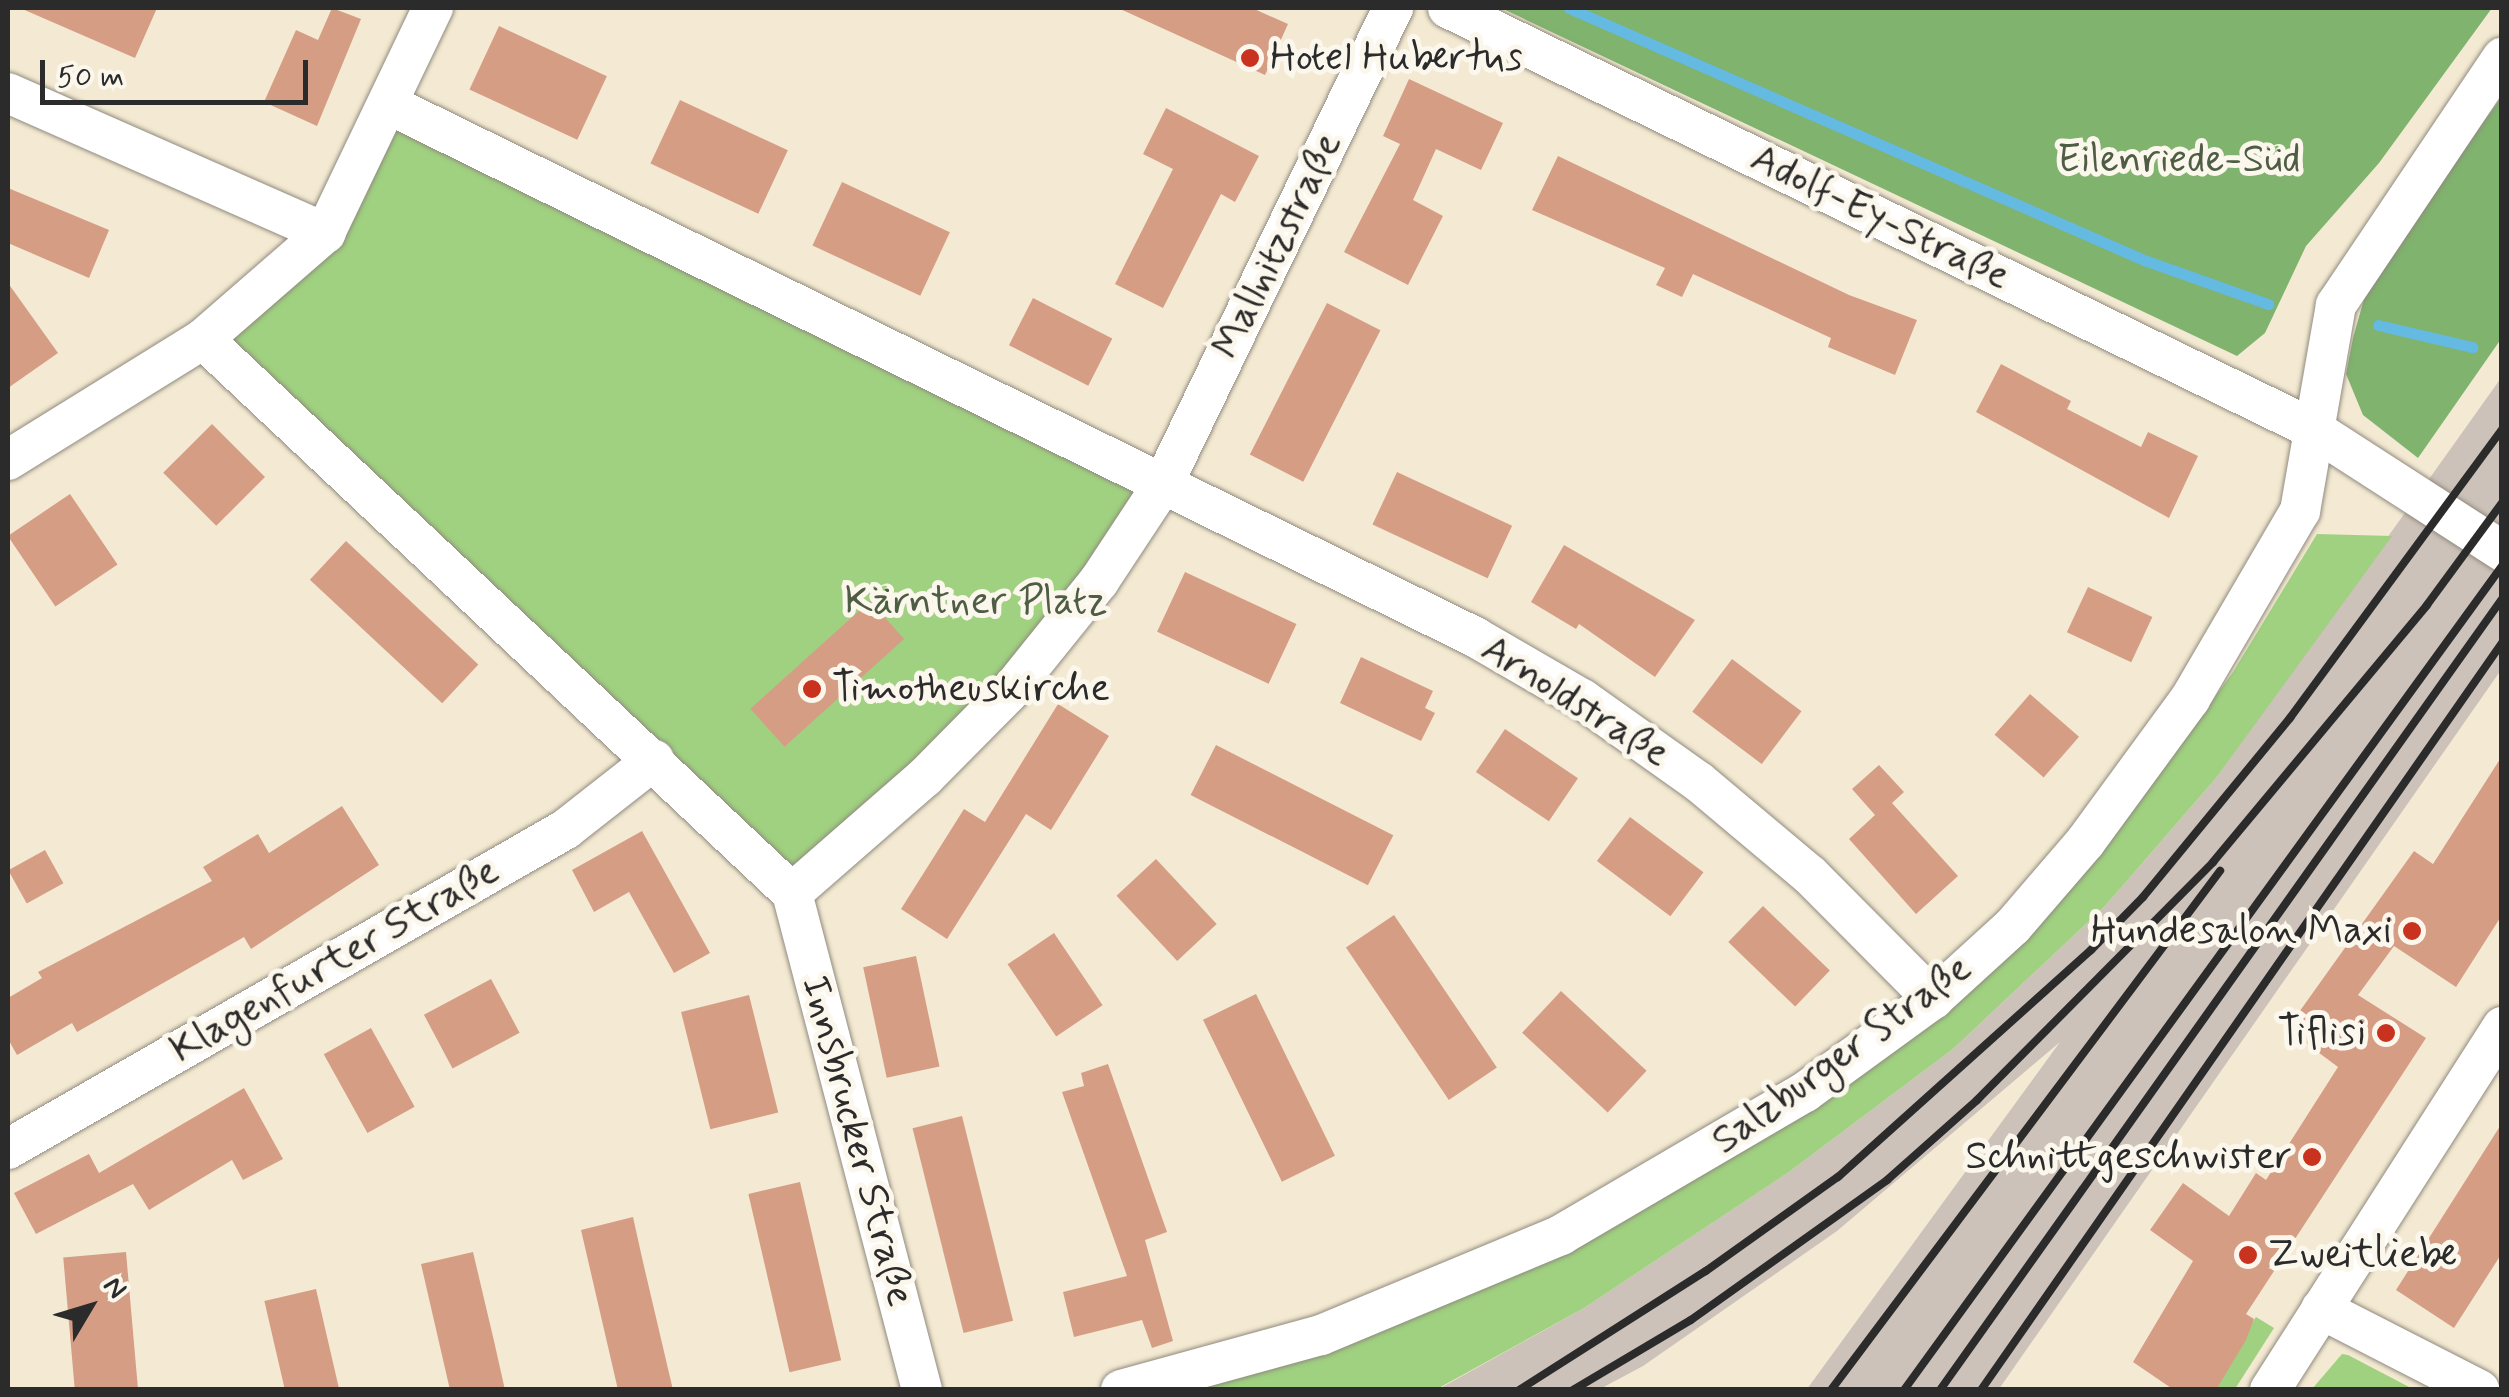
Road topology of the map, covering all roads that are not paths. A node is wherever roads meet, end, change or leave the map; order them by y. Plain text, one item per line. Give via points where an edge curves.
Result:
1 (433, 8) edge
2 (1393, 8) edge
3 (1448, 8) edge
4 (2502, 58) edge
5 (8, 93) edge
6 (388, 104) junction
7 (325, 233) junction
8 (203, 339) junction
9 (2313, 429) junction
10 (8, 460) edge
11 (1163, 484) junction
12 (2502, 551) edge
13 (654, 760) junction
14 (792, 893) junction
15 (1933, 999) junction
16 (2502, 1027) edge
17 (8, 1148) edge
18 (2321, 1309) junction
19 (922, 1390) edge
20 (1121, 1390) edge
21 (2270, 1390) edge
22 (2480, 1390) edge

1 - 6 street
2 - 11 street, Mallnitzstraße
3 - 9 street, Adolf-Ey-Straße
4 - 9 street, Salzburger Straße via 2333,316
5 - 7 street
6 - 7 street
6 - 11 street
7 - 8 street
8 - 10 street
8 - 13 street
9 - 12 street, Adolf-Ey-Straße
9 - 15 street, Salzburger Straße via 2300,511 2190,700 2074,856
11 - 14 street via 1077,611 1013,688 925,777
11 - 15 street, Arnoldstraße via 1475,637 1582,699 1700,782 1810,875
13 - 14 street
13 - 17 street, Klagenfurter Straße via 566,828
14 - 19 street, Innsbrucker Straße
15 - 20 street, Salzburger Straße via 1805,1092 1562,1236 1322,1335
16 - 18 street
18 - 21 street
18 - 22 street

